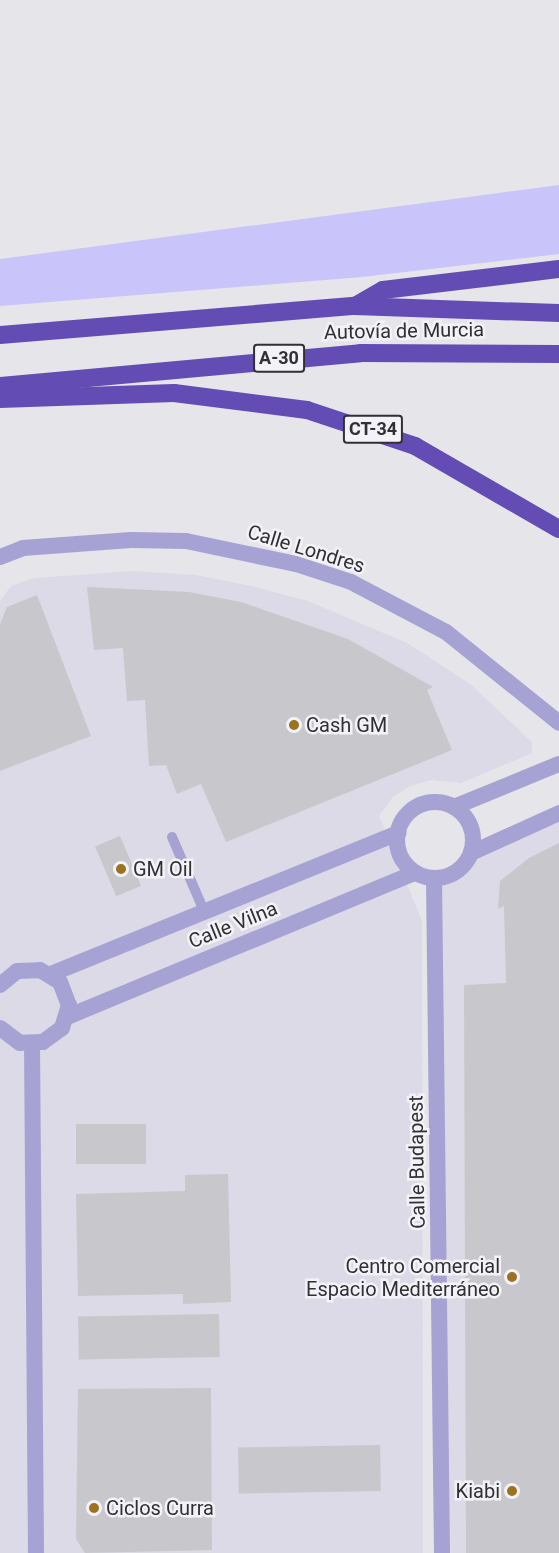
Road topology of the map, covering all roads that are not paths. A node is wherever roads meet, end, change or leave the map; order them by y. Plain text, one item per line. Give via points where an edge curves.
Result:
1 (559, 269) edge
2 (355, 306) junction
3 (559, 313) edge
4 (0, 335) edge
5 (559, 354) edge
6 (0, 386) edge
7 (0, 399) edge
8 (559, 529) edge
9 (0, 556) edge
10 (559, 723) edge
11 (559, 764) edge
12 (454, 807) junction
13 (559, 813) edge
14 (398, 833) junction
15 (172, 837) dead end
16 (471, 853) junction
17 (415, 873) junction
18 (434, 878) junction
19 (204, 911) junction
20 (51, 974) junction
21 (2, 979) edge
22 (67, 1017) junction
23 (0, 1028) edge
24 (32, 1044) junction
25 (36, 1553) edge
26 (442, 1553) edge

1 - 2 highway via 382,290
2 - 3 highway, Autovía de Murcia / A-30
2 - 4 highway, Autovía de Murcia / A-30
5 - 6 highway, Autovía de Murcia / A-30 via 360,353
7 - 8 highway, CT-34 via 174,393 308,410 415,446
9 - 10 street, Calle Londres via 23,548 131,540 186,542 296,564 351,582 446,632
11 - 12 street
12 - 14 street via 431,802 420,806 406,817
12 - 16 street via 470,827
13 - 16 street
14 - 17 street via 401,855
14 - 19 street, Calle Vilna
15 - 19 lane
16 - 18 street via 460,869
17 - 18 street
17 - 22 street, Calle Vilna
18 - 26 street, Calle Budapest
19 - 20 street, Calle Vilna
20 - 21 street via 28,969
20 - 22 street via 66,993
22 - 24 street via 54,1036
23 - 24 street via 10,1038
24 - 25 street

